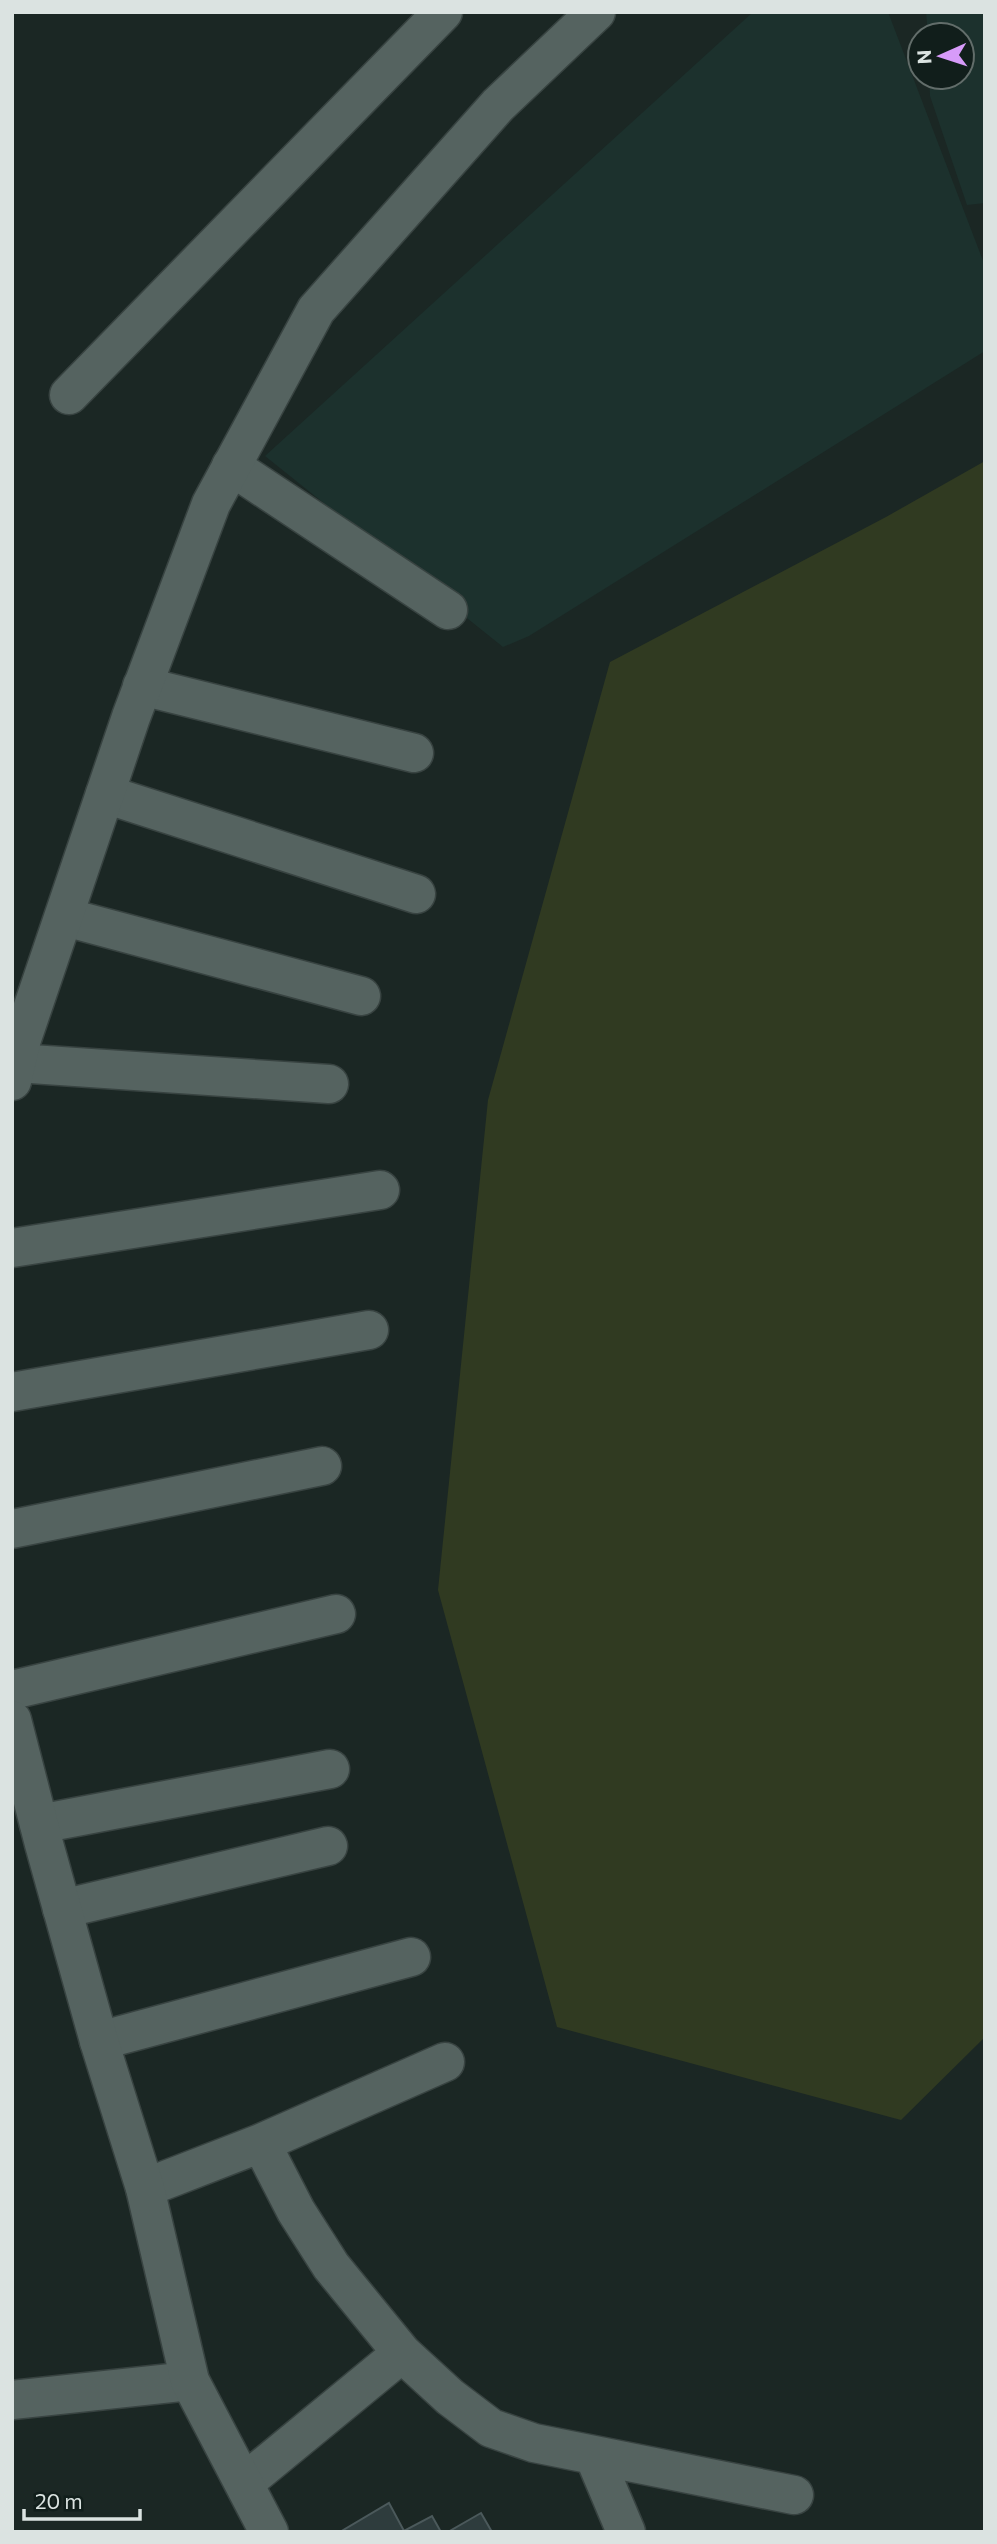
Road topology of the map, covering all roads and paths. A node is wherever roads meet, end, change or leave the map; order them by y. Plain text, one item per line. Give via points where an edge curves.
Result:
1 (443, 12) edge
2 (589, 14) edge
3 (69, 395) dead end
4 (231, 466) junction
5 (448, 610) dead end
6 (142, 686) junction
7 (414, 753) dead end
8 (105, 794) junction
9 (416, 894) dead end
10 (65, 917) junction
11 (361, 996) dead end
12 (24, 1002) edge
13 (14, 1072) edge
14 (329, 1083) dead end
15 (380, 1191) dead end
16 (12, 1248) edge
17 (369, 1330) dead end
18 (12, 1392) edge
19 (322, 1466) dead end
20 (12, 1529) edge
21 (336, 1614) dead end
22 (12, 1690) edge
23 (12, 1720) edge
24 (330, 1769) dead end
25 (39, 1824) junction
26 (328, 1846) dead end
27 (62, 1909) junction
28 (411, 1957) dead end
29 (99, 2041) junction
30 (445, 2062) dead end
31 (261, 2143) junction
32 (145, 2188) junction
33 (402, 2353) junction
34 (190, 2381) junction
35 (12, 2400) edge
36 (594, 2456) junction
37 (244, 2483) junction
38 (794, 2495) dead end
39 (270, 2532) edge
40 (626, 2532) edge

1 - 3 street
2 - 4 street via 498,106 316,310
4 - 5 street
4 - 6 street via 211,503
6 - 7 street
6 - 8 street
8 - 9 street
8 - 10 street
10 - 11 street
10 - 12 street
12 - 13 street
13 - 14 street
15 - 16 street
17 - 18 street
19 - 20 street
21 - 22 street
23 - 25 street
24 - 25 street
25 - 27 street
26 - 27 street
27 - 29 street
28 - 29 street
29 - 32 street
30 - 31 street
31 - 32 street
31 - 33 street via 331,2266
32 - 34 street
33 - 36 street via 491,2428
33 - 37 street
34 - 35 street
34 - 37 street
36 - 38 street
36 - 40 street
37 - 39 street

